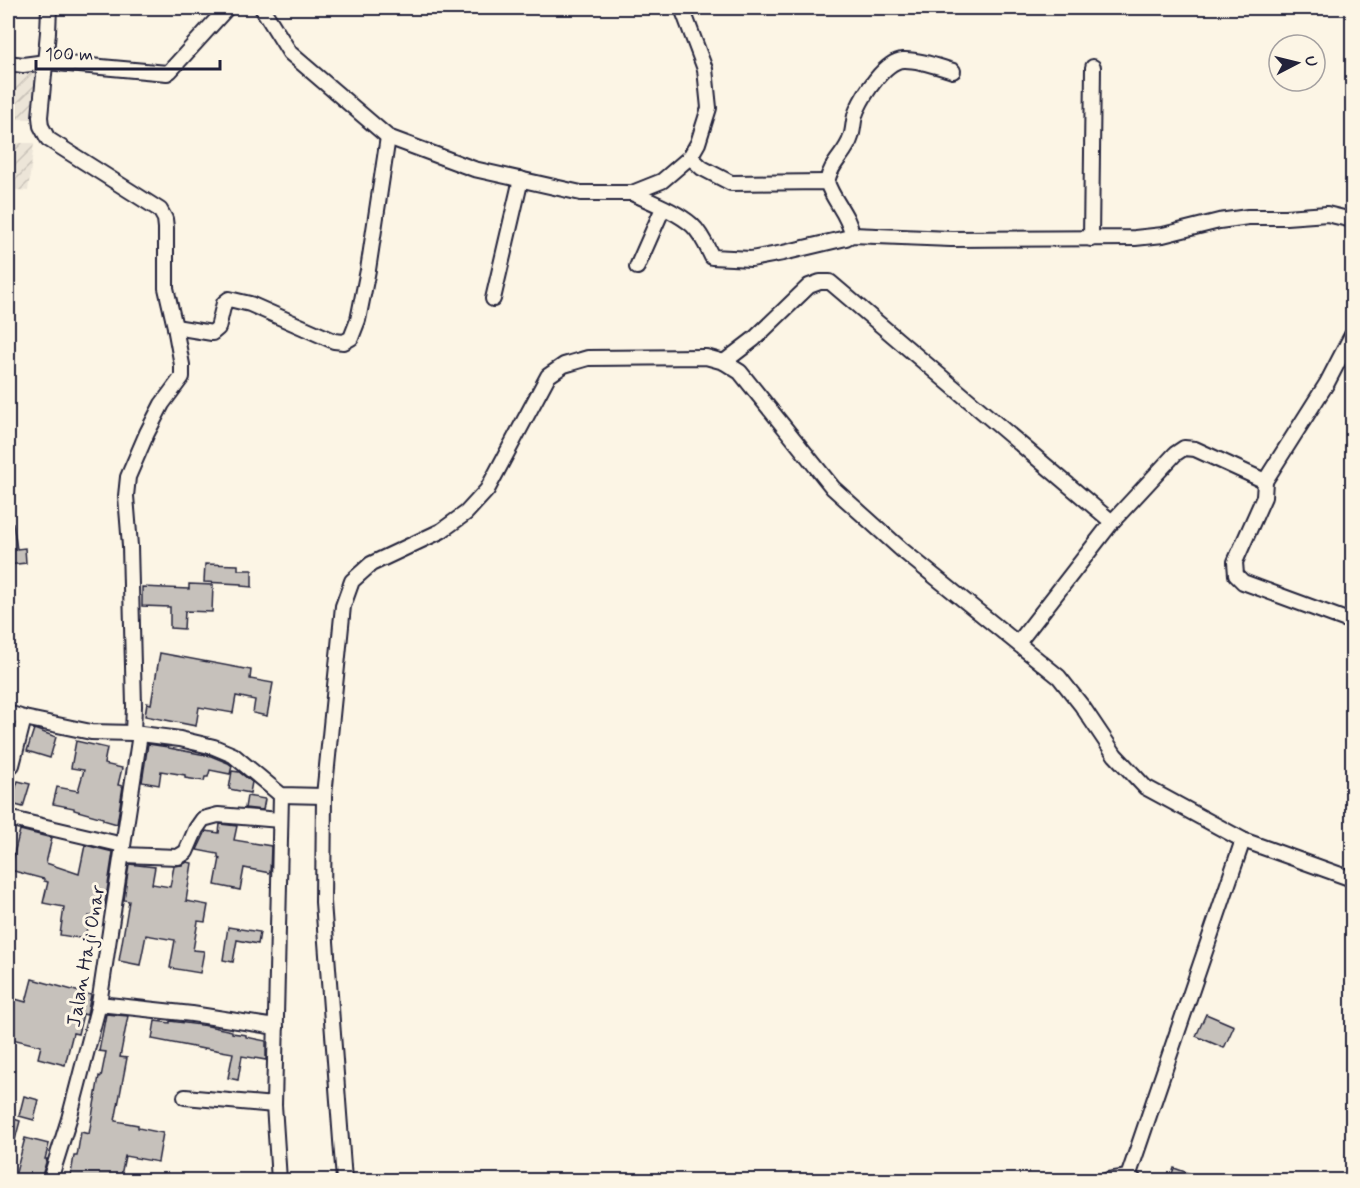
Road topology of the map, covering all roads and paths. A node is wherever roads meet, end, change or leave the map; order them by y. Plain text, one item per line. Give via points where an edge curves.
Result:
1 (49, 8) edge
2 (227, 8) edge
3 (261, 8) edge
4 (682, 8) edge
5 (46, 62) junction
6 (8, 63) edge
7 (1093, 67) dead end
8 (953, 71) dead end
9 (388, 137) junction
10 (690, 158) junction
11 (521, 179) junction
12 (827, 182) junction
13 (632, 193) junction
14 (663, 208) junction
15 (1353, 220) edge
16 (852, 235) junction
17 (1091, 239) junction
18 (637, 267) dead end
19 (493, 299) dead end
20 (175, 327) junction
21 (1353, 335) edge
22 (724, 362) junction
23 (1265, 481) junction
24 (1112, 522) junction
25 (1349, 621) dead end
26 (1018, 643) junction
27 (8, 712) edge
28 (24, 718) junction
29 (136, 734) junction
30 (12, 765) dead end
31 (281, 795) junction
32 (324, 796) junction
33 (12, 819) dead end
34 (280, 820) junction
35 (1243, 840) junction
36 (123, 850) junction
37 (1353, 879) edge
38 (99, 1004) junction
39 (276, 1027) junction
40 (185, 1096) dead end
41 (274, 1105) junction
42 (1131, 1179) edge
43 (50, 1180) edge
44 (279, 1180) edge
45 (344, 1180) edge
46 (1108, 1180) edge

1 - 5 street, Jalan Haji Onar
2 - 5 street via 167,74
3 - 9 street via 290,53
4 - 10 street via 705,69 709,108
5 - 6 street
5 - 20 street, Jalan Haji Onar via 40,117 48,139 160,210 165,219 166,288
7 - 17 street
8 - 12 street via 902,60 881,72 856,111 851,138 829,172
9 - 11 street via 474,169
9 - 20 street via 368,270 351,338 333,341 229,298 218,328 212,333
10 - 12 street via 731,183
10 - 13 street via 662,181
11 - 13 street via 581,193
11 - 19 street
12 - 16 street
13 - 14 street
14 - 16 street via 692,225 712,257 751,259 783,254
14 - 18 street
15 - 17 street via 1327,214 1248,217 1163,235
16 - 17 street
20 - 29 street, Jalan Haji Onar via 182,377 147,432 128,477 126,496
21 - 23 street
22 - 24 street via 809,286 830,282
22 - 26 street via 740,372 832,488
22 - 32 street via 706,357 588,358 564,365 548,376 487,490 466,513 441,531 371,564 352,581 343,606
23 - 24 street via 1195,449 1184,448
23 - 25 street via 1264,497 1235,562 1236,575 1243,582
24 - 26 street
26 - 35 street via 1059,677 1115,755 1145,787
27 - 28 street
28 - 29 street via 91,732
28 - 30 street
29 - 31 street via 214,747 233,755
29 - 36 street, Jalan Haji Onar
31 - 32 street
31 - 34 street
32 - 45 street via 323,902
33 - 36 street
34 - 36 street via 218,815 203,819 186,852 178,857
34 - 39 street
35 - 37 street
35 - 42 street
36 - 38 street, Jalan Haji Onar
38 - 39 street
38 - 43 street, Jalan Haji Onar
39 - 41 street
40 - 41 street
41 - 44 street
42 - 46 street

